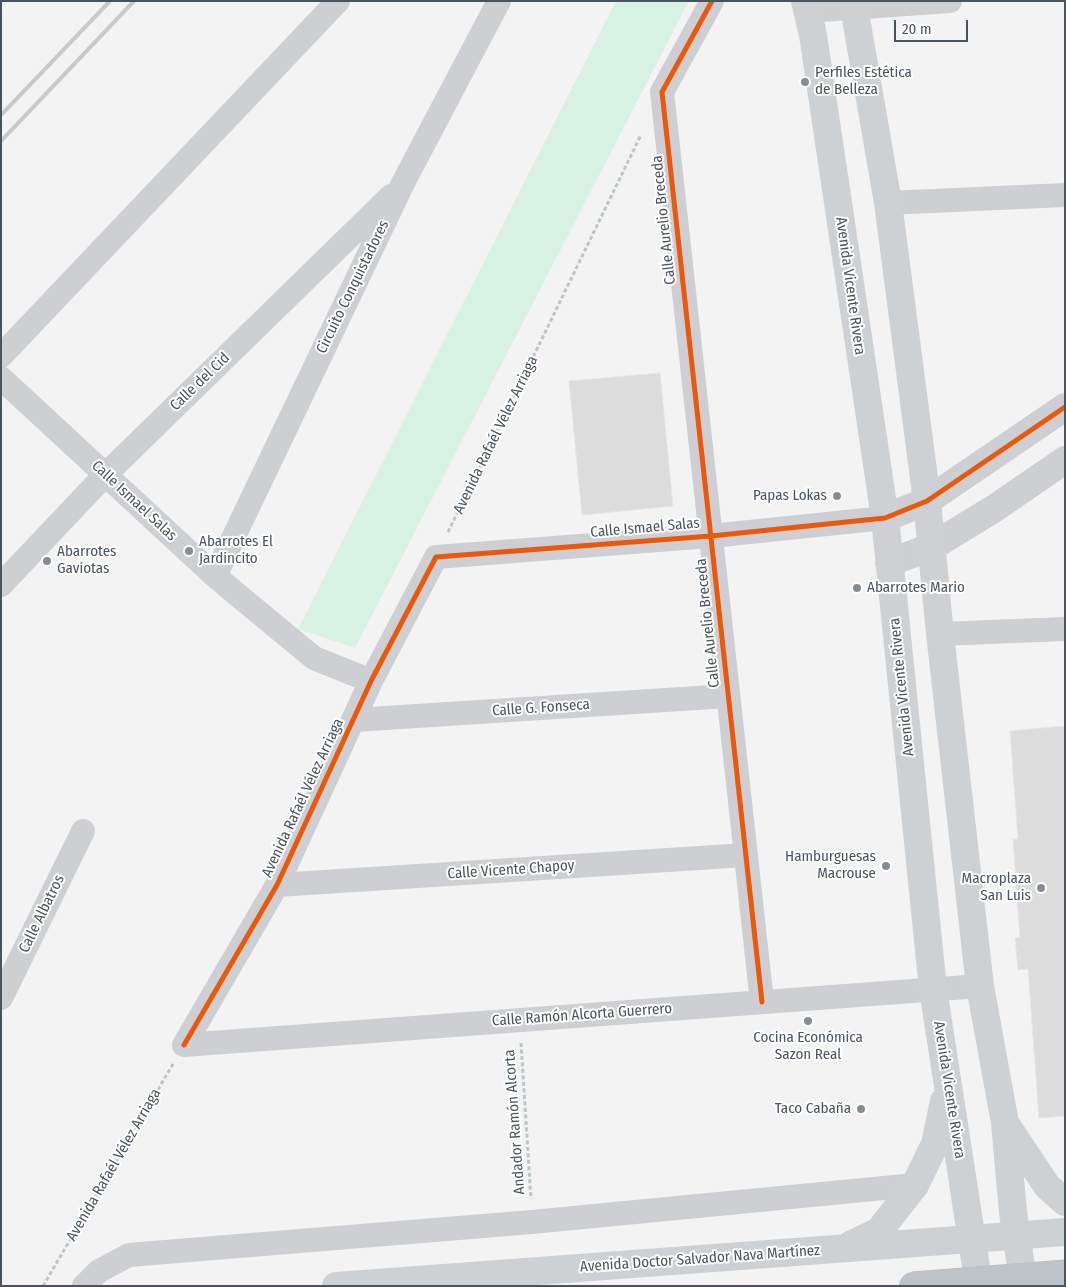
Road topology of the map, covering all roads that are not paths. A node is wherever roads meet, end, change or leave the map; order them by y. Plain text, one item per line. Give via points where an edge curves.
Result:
1 (338, 1) edge
2 (499, 1) edge
3 (712, 1) edge
4 (950, 1) edge
5 (854, 4) edge
6 (806, 6) edge
7 (403, 184) junction
8 (1065, 195) edge
9 (888, 203) junction
10 (1, 356) edge
11 (1, 378) edge
12 (1065, 407) edge
13 (1065, 460) edge
14 (973, 471) junction
15 (105, 475) junction
16 (927, 501) junction
17 (995, 508) junction
18 (885, 518) junction
19 (710, 536) junction
20 (932, 546) junction
21 (436, 558) joint
22 (889, 563) junction
23 (215, 576) junction
24 (1, 585) edge
25 (1065, 629) edge
26 (940, 634) junction
27 (367, 679) junction
28 (728, 696) junction
29 (354, 720) junction
30 (83, 831) dead end
31 (746, 855) junction
32 (277, 885) junction
33 (980, 986) junction
34 (934, 989) junction
35 (1, 998) edge
36 (762, 1002) junction
37 (184, 1045) joint
38 (947, 1086) junction
39 (1005, 1123) junction
40 (915, 1185) junction
41 (1065, 1202) edge
42 (1065, 1232) edge
43 (1016, 1235) junction
44 (972, 1238) junction
45 (844, 1248) junction
46 (1065, 1274) edge
47 (84, 1286) edge
48 (336, 1286) edge
49 (913, 1286) edge
50 (979, 1286) edge
51 (1024, 1286) edge

1 - 10 street
2 - 7 street, Circuito Conquistadores
3 - 19 street, Calle Aurelio Breceda via 662,92
4 - 5 street
5 - 6 street
5 - 9 main road
6 - 18 main road, Avenida Vicente Rivera
7 - 15 street, Calle del Cid
7 - 23 street, Circuito Conquistadores
8 - 9 street
9 - 16 main road
11 - 15 street, Calle Ismael Salas
12 - 14 street
13 - 17 street
14 - 16 street
14 - 17 street via 968,487 972,498
15 - 23 street, Calle Ismael Salas
15 - 24 street, Calle del Cid
16 - 18 street
16 - 20 main road
17 - 20 street
18 - 19 street, Calle Ismael Salas
18 - 22 main road, Avenida Vicente Rivera
19 - 21 street, Calle Ismael Salas
19 - 28 street, Calle Aurelio Breceda
20 - 22 street
20 - 26 main road
21 - 27 street, Avenida Rafaél Vélez Arriaga
22 - 34 main road, Avenida Vicente Rivera
23 - 27 street, Calle Ismael Salas via 314,658
25 - 26 street
26 - 33 main road
27 - 29 street, Avenida Rafaél Vélez Arriaga
28 - 29 street, Calle G. Fonseca
28 - 31 street, Calle Aurelio Breceda
29 - 32 street, Avenida Rafaél Vélez Arriaga
30 - 35 street, Calle Albatros
31 - 32 street, Calle Vicente Chapoy
31 - 36 street, Calle Aurelio Breceda
32 - 37 street, Avenida Rafaél Vélez Arriaga
33 - 34 street, Calle Ramón Alcorta Guerrero
33 - 39 main road
34 - 36 street, Calle Ramón Alcorta Guerrero
34 - 38 main road, Avenida Vicente Rivera
36 - 37 street, Calle Ramón Alcorta Guerrero
38 - 40 main road via 935,1144
38 - 44 main road, Avenida Vicente Rivera
39 - 41 main road via 1047,1186
39 - 43 main road
40 - 45 main road via 879,1231
40 - 47 street via 532,1222 129,1255 99,1270
42 - 43 main road, Avenida Doctor Salvador Nava Martínez
43 - 44 main road, Avenida Doctor Salvador Nava Martínez
43 - 51 main road
44 - 45 main road, Avenida Doctor Salvador Nava Martínez
44 - 50 main road, Avenida Vicente Rivera
45 - 48 main road, Avenida Doctor Salvador Nava Martínez
46 - 49 highway, bridge

